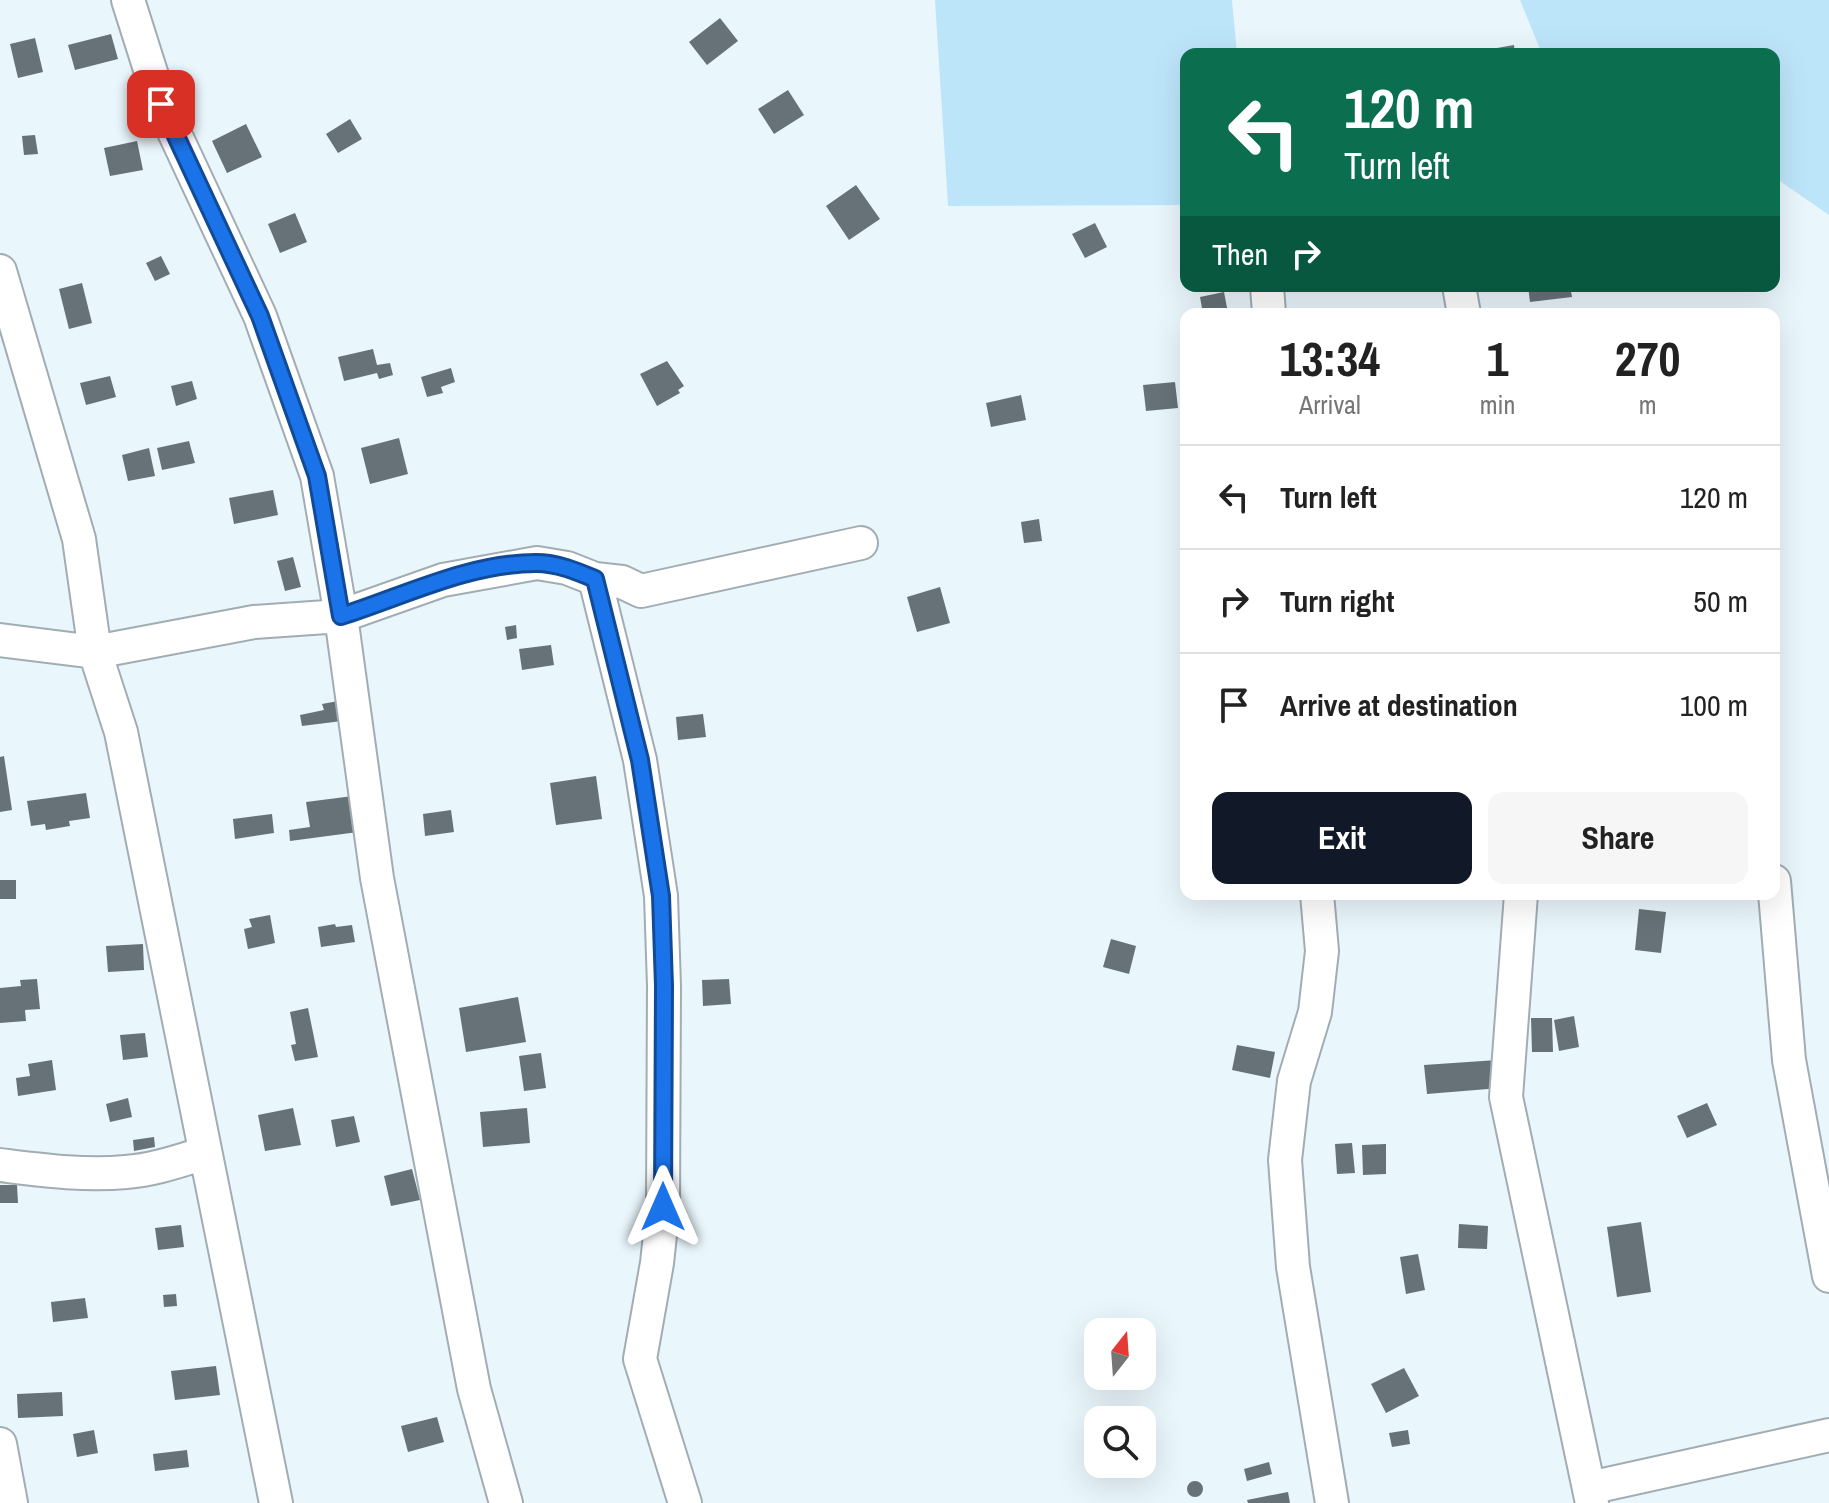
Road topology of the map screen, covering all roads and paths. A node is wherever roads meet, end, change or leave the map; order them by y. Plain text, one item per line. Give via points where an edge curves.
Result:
1 (128, 0) edge
2 (0, 271) edge
3 (861, 543) dead end
4 (595, 579) junction
5 (341, 616) junction
6 (0, 640) edge
7 (95, 652) junction
8 (1318, 900) edge
9 (1521, 900) edge
10 (1776, 900) edge
11 (205, 1153) junction
12 (0, 1165) edge
13 (1824, 1226) edge
14 (1829, 1276) edge
15 (1829, 1435) edge
16 (0, 1444) edge
17 (1590, 1495) edge
18 (11, 1503) edge
19 (276, 1503) edge
20 (506, 1503) edge
21 (685, 1503) edge
22 (1332, 1503) edge

1 - 5 street via 161,104 260,316 317,476
2 - 7 street via 79,539
3 - 4 street via 641,591
4 - 5 street via 537,563 501,567 443,580
4 - 21 street via 640,760 661,896 663,1207 640,1359
5 - 7 street via 254,622
5 - 20 street via 380,893 474,1389
6 - 7 street
7 - 11 street via 121,732
8 - 22 street via 1322,951 1315,1012 1294,1081 1285,1160 1293,1267
9 - 17 street via 1506,1097
10 - 13 street via 1789,1060
11 - 12 street via 125,1172
11 - 19 street
13 - 14 street
15 - 17 street
16 - 18 street

